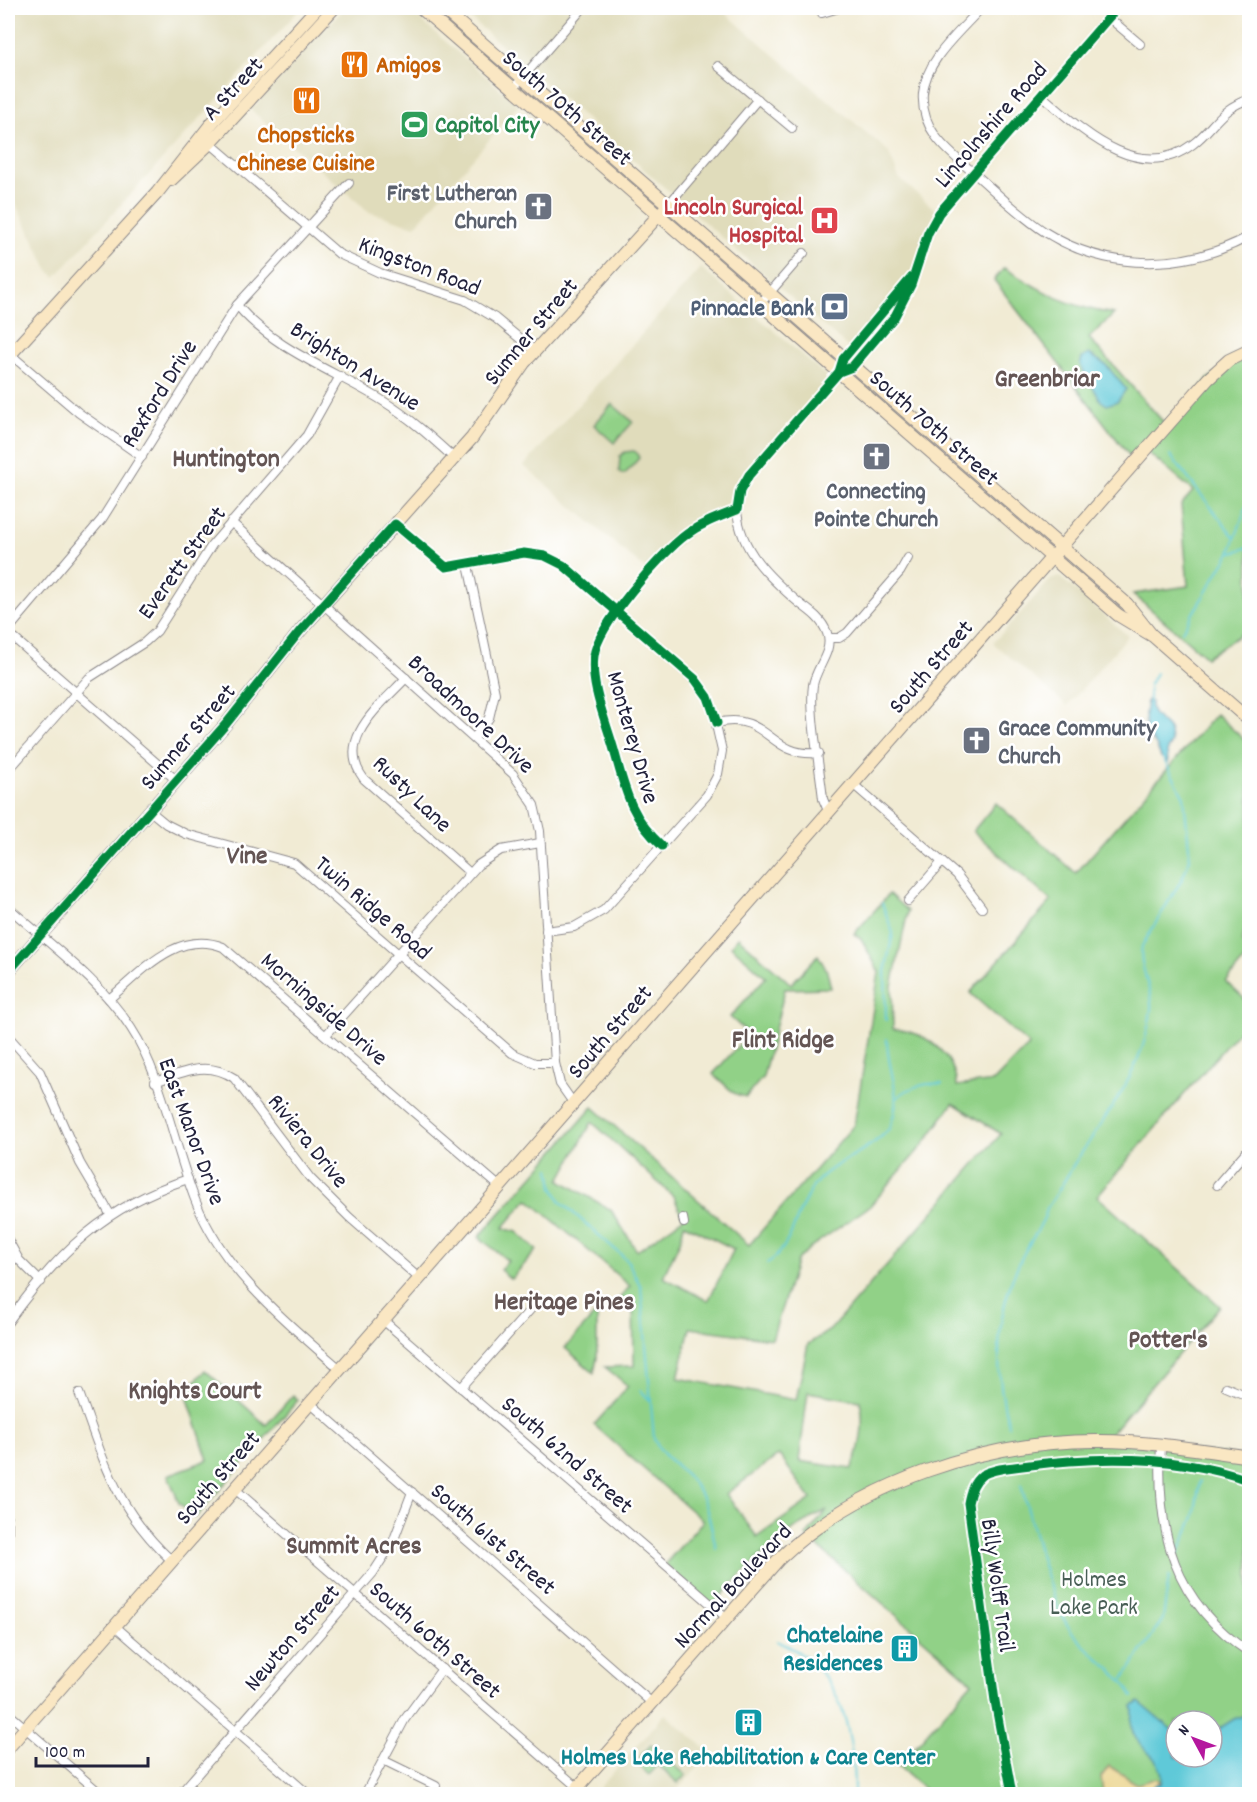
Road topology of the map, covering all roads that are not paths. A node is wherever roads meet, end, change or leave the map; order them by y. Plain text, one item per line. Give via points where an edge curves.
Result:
1 (317, 8) edge
2 (334, 8) edge
3 (421, 8) edge
4 (442, 8) edge
5 (583, 8) edge
6 (839, 8) edge
7 (981, 8) edge
8 (1117, 8) edge
9 (1244, 8) edge
10 (822, 13) dead end
11 (1108, 17) junction
12 (1250, 17) edge
13 (1140, 44) dead end
14 (718, 66) dead end
15 (523, 78) junction
16 (514, 88) junction
17 (1041, 95) junction
18 (758, 99) junction
19 (1250, 99) edge
20 (792, 128) dead end
21 (210, 143) junction
22 (974, 173) junction
23 (349, 183) dead end
24 (157, 193) junction
25 (668, 205) junction
26 (659, 214) junction
27 (308, 228) junction
28 (1250, 236) edge
29 (804, 253) dead end
30 (770, 294) junction
31 (760, 304) junction
32 (237, 305) junction
33 (1250, 350) edge
34 (535, 351) junction
35 (9, 355) edge
36 (848, 363) junction
37 (839, 372) junction
38 (340, 376) junction
39 (142, 456) junction
40 (455, 459) junction
41 (737, 510) junction
42 (231, 522) junction
43 (395, 525) junction
44 (1058, 552) junction
45 (908, 558) dead end
46 (468, 565) junction
47 (324, 604) junction
48 (617, 611) junction
49 (8, 631) edge
50 (829, 638) junction
51 (406, 678) junction
52 (76, 693) junction
53 (1250, 721) edge
54 (717, 723) junction
55 (474, 738) junction
56 (819, 753) junction
57 (13, 765) dead end
58 (176, 780) junction
59 (854, 784) junction
60 (149, 810) junction
61 (829, 813) junction
62 (540, 843) junction
63 (662, 846) junction
64 (942, 862) junction
65 (470, 873) junction
66 (908, 901) dead end
67 (8, 907) edge
68 (982, 908) dead end
69 (546, 931) junction
70 (39, 934) junction
71 (398, 954) junction
72 (8, 972) edge
73 (109, 999) junction
74 (327, 1035) junction
75 (8, 1036) edge
76 (555, 1063) junction
77 (155, 1082) junction
78 (574, 1104) junction
79 (1250, 1147) edge
80 (188, 1179) junction
81 (1217, 1185) dead end
82 (501, 1187) junction
83 (110, 1214) junction
84 (8, 1240) edge
85 (420, 1279) junction
86 (41, 1282) junction
87 (537, 1302) dead end
88 (383, 1320) junction
89 (8, 1322) edge
90 (340, 1369) junction
91 (1226, 1387) dead end
92 (461, 1388) junction
93 (79, 1393) dead end
94 (1250, 1397) edge
95 (310, 1403) junction
96 (1161, 1445) junction
97 (1250, 1457) edge
98 (235, 1489) junction
99 (412, 1492) junction
100 (8, 1519) edge
101 (8, 1545) edge
102 (172, 1561) junction
103 (355, 1594) junction
104 (727, 1618) junction
105 (115, 1626) junction
106 (1250, 1653) edge
107 (442, 1670) junction
108 (652, 1703) junction
109 (8, 1713) edge
110 (25, 1728) junction
111 (235, 1731) junction
112 (8, 1748) edge
113 (385, 1761) junction
114 (436, 1786) dead end
115 (578, 1792) edge
116 (100, 1794) edge
117 (180, 1794) edge
118 (308, 1794) edge
119 (365, 1794) edge

1 - 24 main road, A Street via 205,131
2 - 21 main road, A Street
3 - 16 main road, South 70th Street
4 - 15 main road, South 70th Street
5 - 15 street
6 - 10 street
7 - 22 street via 933,64 923,93 925,115 933,134
8 - 11 street, Lincolnshire Road
9 - 12 street
11 - 13 street
11 - 17 street, Lincolnshire Road
14 - 18 street
15 - 16 street
15 - 25 main road, South 70th Street
16 - 26 main road, South 70th Street
17 - 19 street via 1103,145 1141,156 1166,156 1187,148 1221,114
17 - 22 street, Lincolnshire Road
18 - 20 street
18 - 25 street, Sumner Street
21 - 24 main road, A Street
21 - 27 street, Kingston Road
22 - 28 street via 1045,231 1075,248 1111,258 1144,263 1182,260 1217,251
22 - 36 street, Lincolnshire Road via 933,222 895,316
23 - 27 street, Rexford Drive
24 - 35 main road, A Street
25 - 26 main road, Sumner Street
25 - 30 main road, South 70th Street
26 - 31 main road, South 70th Street
26 - 34 main road, Sumner Street
27 - 32 street, Rexford Drive
27 - 34 street, Kingston Road via 339,254 363,267 480,307
29 - 30 street
30 - 31 street
30 - 36 main road, South 70th Street
31 - 37 main road, South 70th Street
32 - 38 street, Brighton Avenue via 281,342
32 - 39 street, Rexford Drive
33 - 44 main road, South Street via 1229,360 1208,379
34 - 40 main road, Sumner Street
35 - 39 street via 79,413
36 - 37 street, Lincolnshire Road
36 - 44 main road, South 70th Street
37 - 41 street via 749,475 740,491
37 - 44 main road, South 70th Street
38 - 40 street, Brighton Avenue via 400,412
38 - 42 street, Everett Street via 301,442
39 - 49 street, Rexford Drive via 86,540
40 - 43 main road, Sumner Street
41 - 48 street, Monterey Drive via 685,536
41 - 50 street via 740,528 756,560 818,618
42 - 47 street, Broadmoore Drive
42 - 52 street, Everett Street via 199,563 157,631 134,650 101,668
43 - 46 street via 440,564 451,568
43 - 47 main road, Sumner Street
44 - 53 main road, South 70th Street via 1126,604 1153,636
44 - 59 main road, South Street
45 - 50 street via 846,633
46 - 48 street via 514,554 545,556 562,565
46 - 55 street via 495,693 489,718
47 - 51 street, Broadmoore Drive
47 - 58 main road, Sumner Street
48 - 54 street via 695,679 708,697
48 - 63 street, Monterey Drive via 596,645 595,680 630,804 640,824
49 - 52 street
50 - 56 street via 813,686
51 - 55 street, Broadmoore Drive
51 - 65 street, Rusty Lane via 358,732 353,751 356,765 364,779
52 - 57 street, Everett Street
52 - 58 street
54 - 56 street via 748,722 788,750
54 - 63 street via 722,751 714,783
55 - 62 street, Broadmoore Drive via 528,793 538,819
56 - 61 street via 823,799
58 - 60 main road, Sumner Street
59 - 61 main road, South Street
59 - 64 street
60 - 70 main road, Sumner Street
60 - 71 street, Twin Ridge Road via 166,825 186,834 294,863
61 - 78 main road, South Street
62 - 65 street via 501,850
62 - 69 street, Broadmoore Drive
63 - 69 street via 597,916 574,927
64 - 66 street
64 - 68 street
65 - 71 street
67 - 70 street, East Manor Drive
69 - 76 street, Broadmoore Drive
70 - 72 main road, Sumner Street
70 - 73 street, East Manor Drive
71 - 74 street
71 - 76 street, Twin Ridge Road via 512,1053 536,1063
73 - 74 street, Morningside Drive via 169,950 184,943 205,941 231,952
73 - 77 street, East Manor Drive via 133,1030
74 - 82 street, Morningside Drive
75 - 83 street via 40,1072 80,1163
76 - 78 street, Broadmoore Drive via 560,1084
77 - 80 street, East Manor Drive
77 - 85 street, Riviera Drive via 199,1068 218,1069 234,1078 310,1178
78 - 82 main road, South Street
79 - 81 street
80 - 83 street via 145,1194
80 - 90 street, East Manor Drive via 205,1222 227,1257
82 - 85 main road, South Street
83 - 86 street via 75,1244
84 - 86 street via 19,1260
85 - 88 main road, South Street
86 - 89 street
87 - 92 street
88 - 90 main road, South Street
88 - 92 street, South 62nd Street
90 - 95 main road, South Street
91 - 94 street
92 - 104 street, South 62nd Street
93 - 102 street via 118,1495 139,1528
95 - 98 main road, South Street
95 - 99 street, South 61st Street
96 - 97 main road, Normal Boulevard
96 - 104 main road, Normal Boulevard via 1098,1441 1024,1447 977,1456 910,1478 853,1506 802,1539
96 - 106 street via 1161,1507 1172,1559 1209,1619
98 - 102 main road, South Street
98 - 103 street, South 60th Street
99 - 103 street, Newton Street via 393,1542
99 - 108 street, South 61st Street
100 - 101 street
102 - 105 main road, South Street
103 - 107 street, South 60th Street
103 - 111 street, Newton Street
104 - 108 main road, Normal Boulevard
105 - 110 main road, South Street
105 - 111 street
107 - 113 street via 411,1710
107 - 115 street, South 60th Street
108 - 115 main road, Normal Boulevard
109 - 110 street
110 - 112 main road, South Street
110 - 116 street
111 - 117 street, Newton Street
111 - 118 street
113 - 114 street
113 - 119 street

